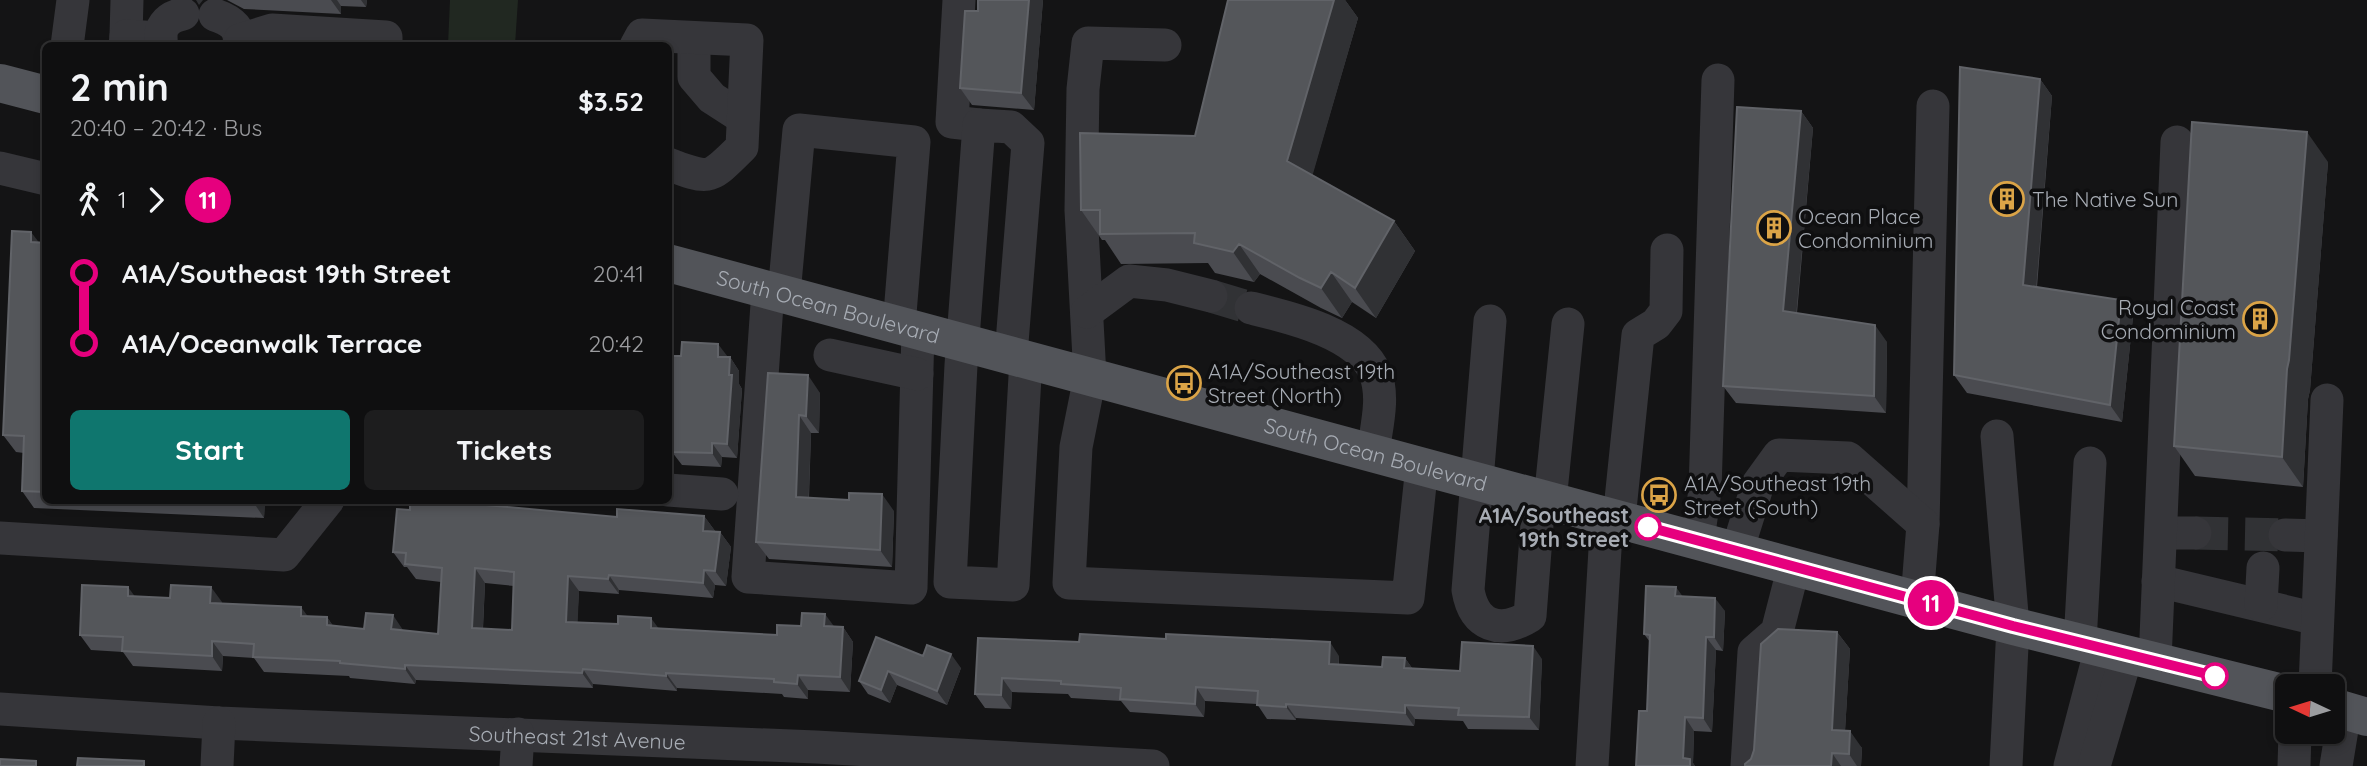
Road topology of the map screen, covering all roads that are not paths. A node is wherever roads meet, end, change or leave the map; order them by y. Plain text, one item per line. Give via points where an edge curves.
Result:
1 (73, 0) edge
2 (127, 0) edge
3 (959, 0) edge
4 (694, 38) junction
5 (125, 41) edge
6 (68, 42) edge
7 (161, 42) edge
8 (239, 42) edge
9 (242, 42) edge
10 (386, 42) edge
11 (638, 42) edge
12 (1165, 45) dead end
13 (1718, 80) dead end
14 (1, 91) edge
15 (42, 95) edge
16 (1933, 106) dead end
17 (743, 118) junction
18 (979, 125) junction
19 (2177, 142) dead end
20 (672, 166) edge
21 (0, 168) edge
22 (42, 179) edge
23 (1667, 250) dead end
24 (672, 264) edge
25 (776, 292) junction
26 (1211, 296) tunnel mouth
27 (1251, 308) tunnel mouth
28 (1087, 312) junction
29 (1490, 321) dead end
30 (1568, 324) dead end
31 (909, 328) junction
32 (963, 342) junction
33 (830, 355) dead end
34 (1019, 357) junction
35 (917, 374) junction
36 (1090, 377) junction
37 (2327, 400) dead end
38 (1997, 436) dead end
39 (1373, 453) junction
40 (2090, 463) dead end
41 (1422, 466) junction
42 (1705, 480) junction
43 (1476, 481) junction
44 (672, 491) edge
45 (1755, 493) junction
46 (722, 494) dead end
47 (1545, 499) junction
48 (325, 504) edge
49 (1613, 517) junction
50 (1923, 524) junction
51 (2161, 533) junction
52 (2194, 533) tunnel mouth
53 (2286, 535) tunnel mouth
54 (2321, 536) junction
55 (0, 538) edge
56 (1698, 540) junction
57 (1737, 551) junction
58 (1794, 566) junction
59 (2263, 568) dead end
60 (2158, 581) junction
61 (1917, 600) junction
62 (2261, 606) junction
63 (2317, 619) junction
64 (2013, 626) junction
65 (2116, 651) junction
66 (2315, 674) edge
67 (2275, 691) edge
68 (0, 709) edge
69 (2348, 712) edge
70 (219, 723) junction
71 (2295, 744) edge
72 (517, 750) edge
73 (816, 756) edge
74 (217, 766) edge
75 (1153, 766) edge
76 (1592, 766) edge
77 (1747, 766) edge
78 (2006, 766) edge
79 (2070, 766) edge
80 (2094, 766) edge
81 (2294, 766) edge
82 (2336, 766) edge

1 - 6 street
2 - 5 street
3 - 18 street via 952,122
4 - 11 street via 642,35
4 - 17 street via 694,77 712,97
4 - 17 street via 747,40
5 - 7 street
7 - 8 street via 165,23 172,16 199,14 229,19 237,28
9 - 10 street via 272,30 386,37
12 - 28 street via 1088,43 1081,210
13 - 42 street
14 - 15 main road
16 - 50 street
17 - 20 street via 742,147 715,174 698,176
18 - 32 street
18 - 34 street via 1011,127 1028,144
19 - 51 street
21 - 22 street
23 - 49 street via 1666,311 1638,335
24 - 25 main road, South Ocean Boulevard
25 - 31 main road, South Ocean Boulevard
25 - 31 street via 799,130 914,142
25 - 35 street via 748,577 911,588
26 - 28 street via 1129,281
27 - 39 street via 1311,323 1362,352 1375,373 1380,396
28 - 36 street
29 - 43 street
30 - 47 street
31 - 32 main road, South Ocean Boulevard
31 - 35 street
32 - 34 main road, South Ocean Boulevard
32 - 34 street via 950,582 1013,586
33 - 35 street
34 - 36 main road, South Ocean Boulevard
36 - 39 main road, South Ocean Boulevard
36 - 41 street via 1076,447 1069,583 1408,598
37 - 54 street
38 - 64 street
39 - 41 main road, South Ocean Boulevard
40 - 65 street
41 - 43 main road, South Ocean Boulevard
42 - 45 street
42 - 56 street
43 - 47 main road, South Ocean Boulevard
43 - 47 street via 1468,590 1478,617 1491,624 1518,624 1530,616
44 - 46 street
45 - 50 street via 1779,455 1848,458
45 - 57 street
47 - 49 main road, South Ocean Boulevard
48 - 55 street via 284,555
49 - 56 main road, South Ocean Boulevard
49 - 76 street
50 - 61 street
51 - 52 street
51 - 60 street
53 - 54 street
54 - 63 street
56 - 57 main road, South Ocean Boulevard
57 - 58 main road, South Ocean Boulevard
58 - 61 main road, South Ocean Boulevard
58 - 77 street via 1777,632 1754,652
59 - 62 street
60 - 62 street
60 - 65 street
61 - 64 main road, South Ocean Boulevard
62 - 63 street
63 - 66 street
64 - 65 main road, South Ocean Boulevard
64 - 78 street
65 - 67 main road, South Ocean Boulevard
65 - 79 street
65 - 80 street
68 - 70 street, Southeast 21st Avenue
69 - 82 street
70 - 72 street, Southeast 21st Avenue
70 - 74 street
71 - 81 street
72 - 73 street, Southeast 21st Avenue
73 - 75 street, Southeast 21st Avenue

